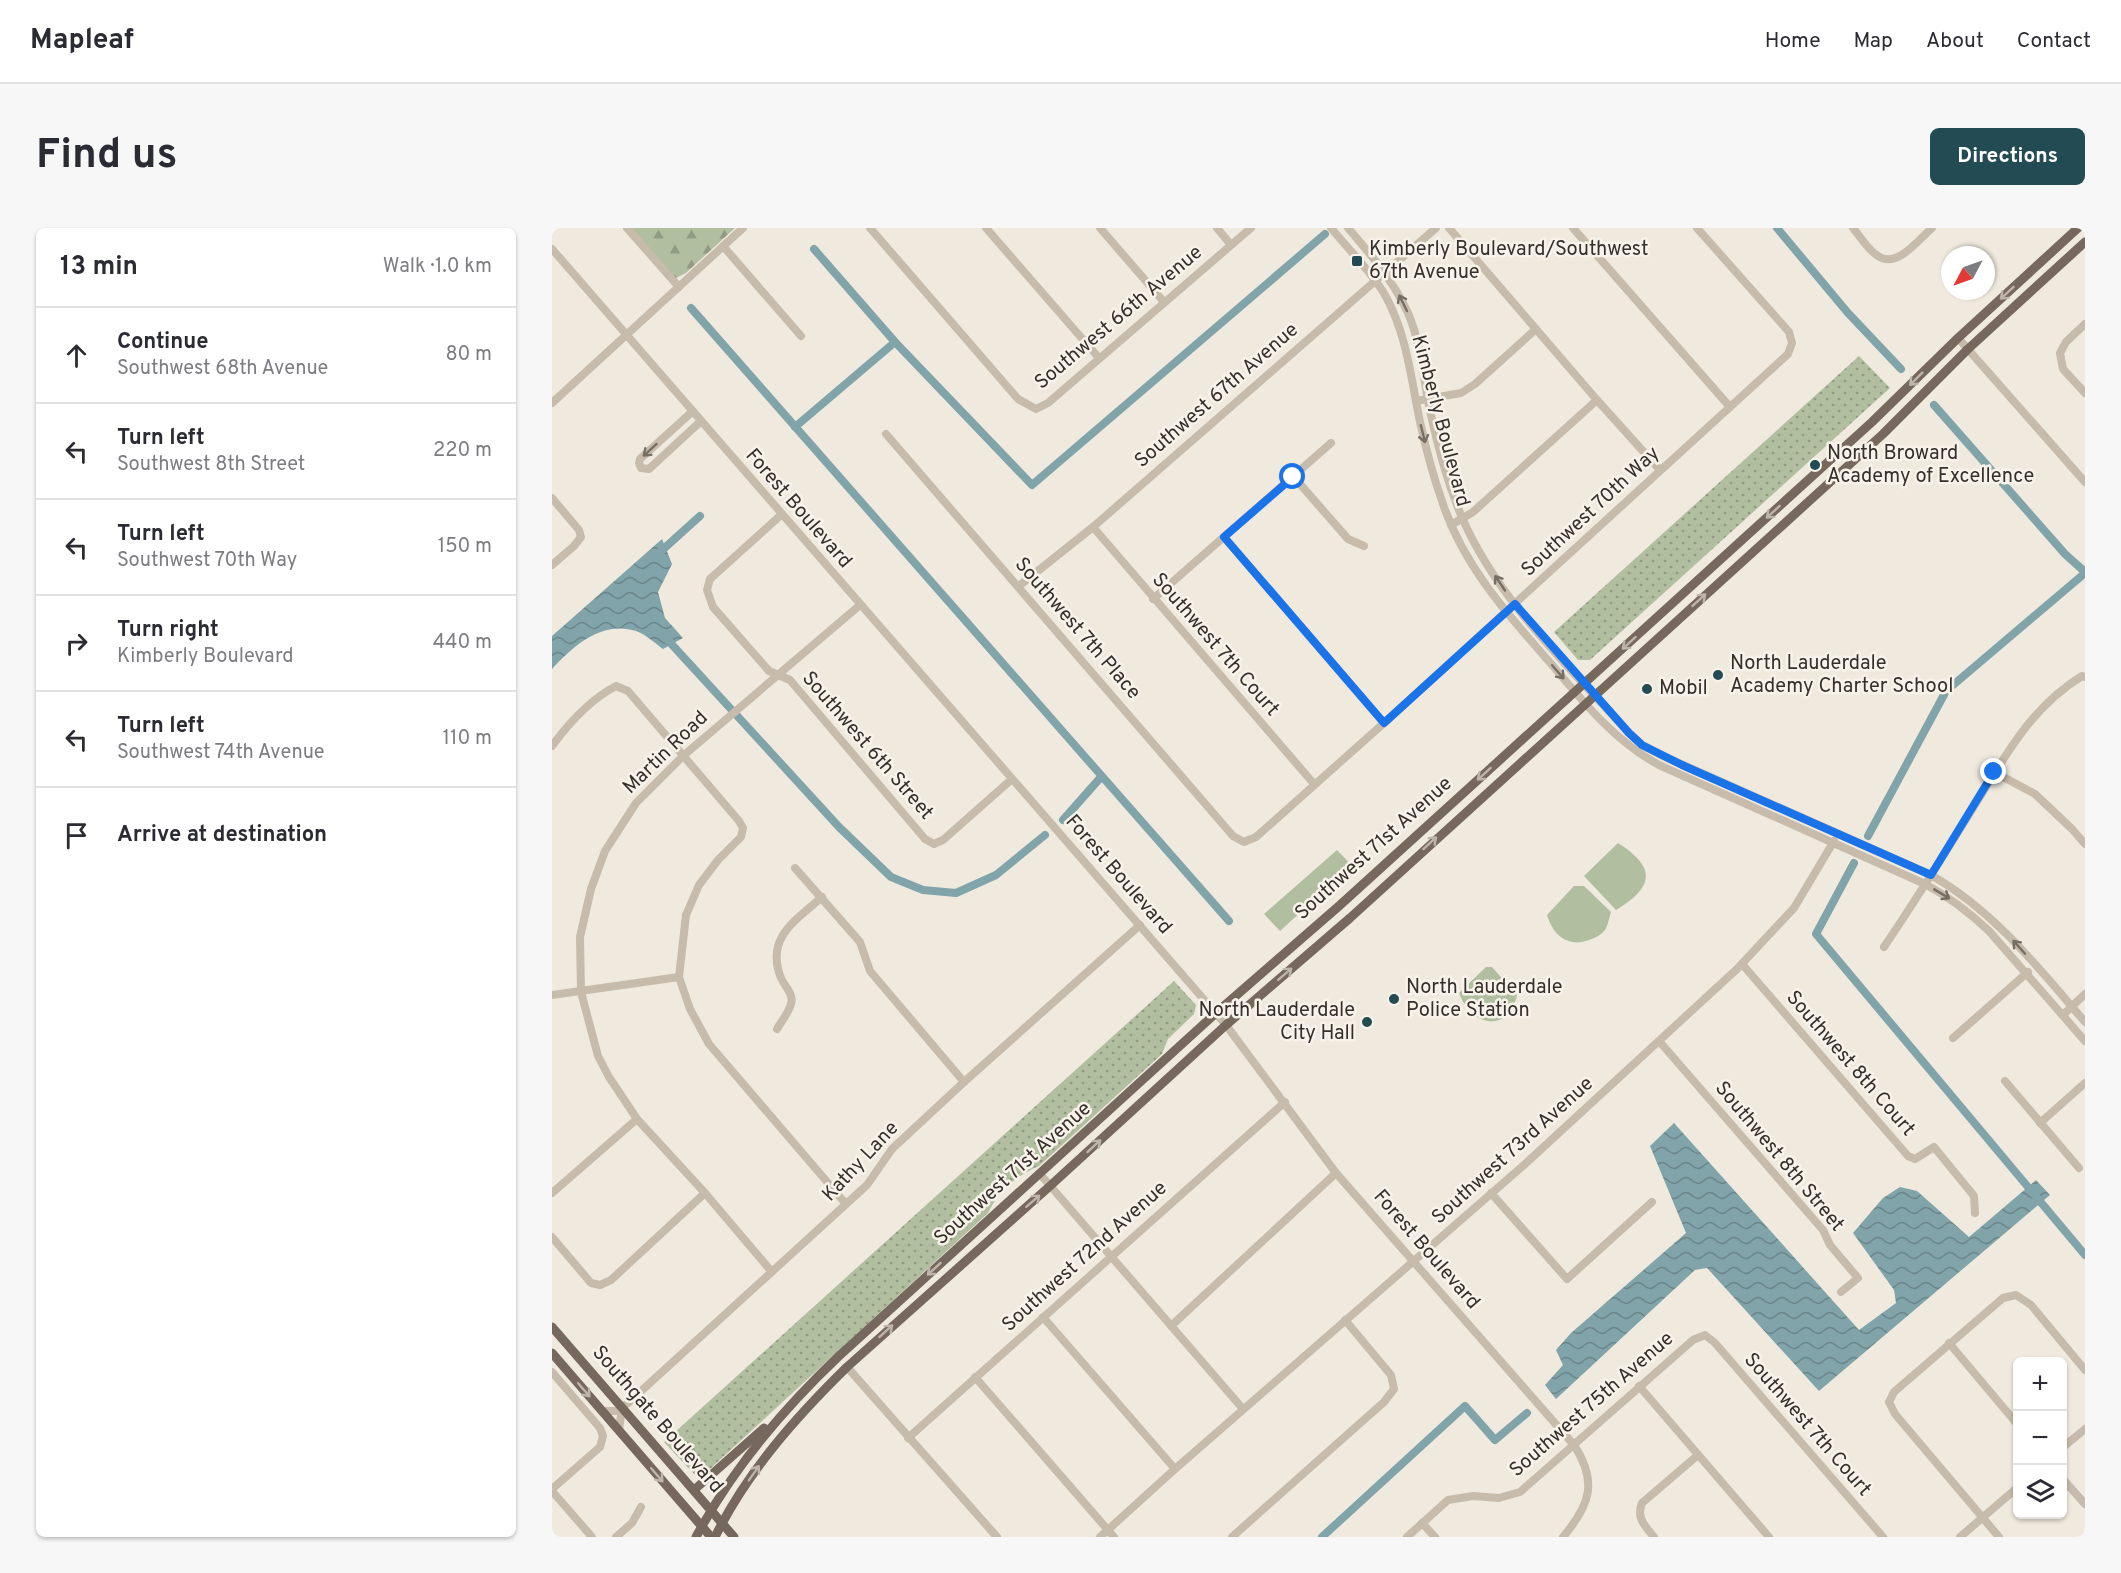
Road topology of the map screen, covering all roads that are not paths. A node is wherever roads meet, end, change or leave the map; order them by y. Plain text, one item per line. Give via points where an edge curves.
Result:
1 (627, 228) edge
2 (743, 228) edge
3 (870, 228) edge
4 (986, 228) edge
5 (1100, 228) edge
6 (1217, 228) edge
7 (1251, 228) edge
8 (1331, 228) edge
9 (1348, 228) edge
10 (1436, 228) edge
11 (1449, 228) edge
12 (1573, 228) edge
13 (1697, 228) edge
14 (1853, 228) edge
15 (1932, 228) edge
16 (2079, 228) edge
17 (2085, 242) edge
18 (1231, 245) junction
19 (723, 246) junction
20 (552, 249) edge
21 (2066, 260) junction
22 (1385, 271) junction
23 (1374, 280) junction
24 (679, 287) junction
25 (1164, 302) junction
26 (2085, 324) edge
27 (1536, 329) junction
28 (627, 334) junction
29 (801, 336) dead end
30 (1958, 338) junction
31 (1968, 350) junction
32 (1099, 358) junction
33 (2085, 393) edge
34 (554, 397) edge
35 (1428, 400) junction
36 (1597, 400) junction
37 (1416, 401) junction
38 (1730, 407) junction
39 (693, 411) junction
40 (701, 421) junction
41 (886, 434) dead end
42 (1331, 443) dead end
43 (1660, 471) junction
44 (1293, 477) junction
45 (2085, 482) edge
46 (552, 498) edge
47 (781, 514) junction
48 (1462, 518) junction
49 (1451, 525) junction
50 (1093, 527) junction
51 (1224, 537) junction
52 (1364, 546) dead end
53 (552, 565) edge
54 (1019, 586) junction
55 (1153, 599) junction
56 (1515, 604) junction
57 (860, 605) junction
58 (1506, 612) junction
59 (781, 674) junction
60 (2083, 676) edge
61 (1584, 683) junction
62 (1575, 692) junction
63 (1595, 695) junction
64 (1586, 703) junction
65 (1384, 723) junction
66 (552, 746) edge
67 (683, 756) junction
68 (1994, 772) junction
69 (1012, 779) junction
70 (1314, 784) junction
71 (1838, 834) junction
72 (1244, 842) joint
73 (1833, 843) junction
74 (2085, 844) edge
75 (795, 868) dead end
76 (1931, 875) junction
77 (1925, 884) junction
78 (822, 897) junction
79 (1140, 925) junction
80 (1884, 947) dead end
81 (1742, 964) junction
82 (2035, 965) junction
83 (2026, 973) junction
84 (679, 977) junction
85 (581, 992) junction
86 (2085, 994) edge
87 (552, 995) edge
88 (2072, 1007) junction
89 (1216, 1013) junction
90 (2063, 1015) junction
91 (2085, 1022) edge
92 (1226, 1025) junction
93 (777, 1029) dead end
94 (1953, 1038) dead end
95 (1659, 1041) junction
96 (2085, 1041) edge
97 (2005, 1081) dead end
98 (964, 1082) junction
99 (2085, 1083) edge
100 (1285, 1102) junction
101 (637, 1119) junction
102 (2040, 1122) junction
103 (2079, 1168) dead end
104 (1336, 1173) junction
105 (1040, 1174) junction
106 (1050, 1186) junction
107 (552, 1193) edge
108 (705, 1193) junction
109 (1491, 1193) junction
110 (1652, 1202) dead end
111 (846, 1204) junction
112 (1975, 1214) dead end
113 (552, 1238) edge
114 (1111, 1256) junction
115 (1414, 1262) junction
116 (772, 1272) junction
117 (1841, 1292) dead end
118 (1043, 1317) junction
119 (1345, 1320) junction
120 (1171, 1326) junction
121 (552, 1327) edge
122 (1705, 1335) joint
123 (1949, 1343) junction
124 (552, 1353) edge
125 (847, 1367) junction
126 (2085, 1370) edge
127 (552, 1372) edge
128 (975, 1377) junction
129 (808, 1385) junction
130 (1639, 1386) junction
131 (622, 1408) junction
132 (806, 1408) junction
133 (1243, 1409) junction
134 (602, 1411) junction
135 (779, 1415) junction
136 (2013, 1419) edge
137 (2085, 1429) edge
138 (619, 1430) junction
139 (908, 1438) junction
140 (2067, 1444) edge
141 (1574, 1445) junction
142 (1698, 1455) junction
143 (1175, 1469) junction
144 (2067, 1484) edge
145 (552, 1490) edge
146 (694, 1490) junction
147 (2013, 1491) edge
148 (2085, 1504) edge
149 (641, 1507) dead end
150 (711, 1510) junction
151 (1982, 1518) junction
152 (722, 1522) junction
153 (1422, 1523) junction
154 (702, 1526) junction
155 (1108, 1529) junction
156 (592, 1537) edge
157 (616, 1537) edge
158 (696, 1537) edge
159 (713, 1537) edge
160 (734, 1537) edge
161 (997, 1537) edge
162 (1100, 1537) edge
163 (1114, 1537) edge
164 (1232, 1537) edge
165 (1407, 1537) edge
166 (1435, 1537) edge
167 (1563, 1537) edge
168 (1654, 1537) edge
169 (1769, 1537) edge
170 (1883, 1537) edge
171 (1960, 1537) edge
172 (1999, 1537) edge

1 - 24 street
2 - 19 street
3 - 32 street, Southwest 66th Avenue via 1018,399 1036,409 1048,403
4 - 32 street
5 - 25 street
6 - 18 street
7 - 18 street, Southwest 66th Avenue
8 - 23 street, Kimberly Boulevard
9 - 22 street, Kimberly Boulevard
10 - 22 street, Southwest 67th Avenue
11 - 27 street
12 - 38 street
13 - 38 street, Southwest 70th Way via 1789,332 1792,343 1788,354
14 - 15 street via 1878,256 1890,260 1898,258
16 - 21 main road via 2076,246
16 -> 30 main road, Southwest 71st Avenue
17 - 21 main road, Southwest 71st Avenue
18 - 25 street, Southwest 66th Avenue
19 - 24 street
19 - 29 street
20 - 28 street, Forest Boulevard
21 - 31 main road, Southwest 71st Avenue
22 - 23 street, Southwest 67th Avenue
35 -> 22 street, Kimberly Boulevard via 1409,315
23 - 37 street, Kimberly Boulevard via 1385,295 1403,339
23 - 50 street, Southwest 67th Avenue
24 - 28 street
25 - 32 street, Southwest 66th Avenue
26 - 33 street via 2060,353 2063,369
27 - 35 street via 1475,384 1461,393
27 - 36 street
28 - 34 street
28 - 39 street, Forest Boulevard
30 - 31 street
30 -> 61 main road, Southwest 71st Avenue via 1872,422
31 - 45 street
63 -> 31 main road, Southwest 71st Avenue via 1883,434
35 - 37 street
35 - 48 street, Kimberly Boulevard
36 - 43 street
36 - 48 street
37 -> 49 street, Kimberly Boulevard
38 - 43 street, Southwest 70th Way
39 - 40 street, Forest Boulevard
39 -> 40 street via 640,459 641,468 649,469
40 - 47 street, Forest Boulevard
41 - 54 street, Southwest 7th Place
42 - 44 street
43 - 56 street, Southwest 70th Way
44 - 51 street
44 - 52 street via 1348,539
46 - 53 street via 580,537
47 - 57 street, Forest Boulevard
47 - 59 street, Southwest 6th Street via 710,579 707,590 712,607 769,671
48 - 49 street
56 -> 48 street, Kimberly Boulevard
49 - 58 street, Kimberly Boulevard via 1480,579
50 - 54 street, Southwest 67th Avenue
50 - 55 street, Southwest 7th Court
51 - 55 street
51 - 65 street
54 - 72 street, Southwest 7th Place via 1233,836
55 - 70 street, Southwest 7th Court
56 - 58 street, Southwest 70th Way
56 - 61 street, Kimberly Boulevard
57 - 59 street, Martin Road
57 - 69 street, Forest Boulevard
58 -> 62 street, Kimberly Boulevard
58 - 65 street, Southwest 70th Way
59 - 67 street, Martin Road
59 - 69 street, Southwest 6th Street via 925,839 934,844
60 - 68 street via 2063,688 2027,724
61 - 62 main road, Southwest 71st Avenue
61 - 63 street, Kimberly Boulevard
62 - 64 street, Kimberly Boulevard
62 -> 89 main road, Southwest 71st Avenue
63 - 64 main road, Southwest 71st Avenue
63 - 71 street, Kimberly Boulevard via 1642,745
64 - 73 street, Kimberly Boulevard via 1638,754
92 -> 64 main road, Southwest 71st Avenue
65 - 70 street, Southwest 70th Way
66 - 67 street via 566,727 616,686 628,691
67 - 84 street via 743,828 741,837 699,885 686,915
67 - 85 street, Martin Road via 636,803 604,851 580,937
68 - 74 street via 2035,794
68 - 76 street
69 - 79 street, Forest Boulevard
70 - 72 street, Southwest 70th Way via 1256,837
71 - 73 street, Southwest 73rd Avenue
71 - 76 street, Kimberly Boulevard
73 - 77 street, Kimberly Boulevard
73 - 81 street, Southwest 73rd Avenue via 1794,908
75 - 78 street
76 - 77 street
82 -> 76 street, Kimberly Boulevard via 1984,911
77 - 80 street
77 -> 83 street, Kimberly Boulevard via 1973,915
78 - 93 street via 787,928 777,945 776,961 791,993 791,1005
78 - 98 street via 860,942 870,971
79 - 89 street, Forest Boulevard
79 - 98 street, Kathy Lane
81 - 95 street, Southwest 73rd Avenue
81 - 112 street, Southwest 8th Court via 1908,1156 1915,1159 1934,1147 1974,1196
82 - 83 street
82 - 88 street, Kimberly Boulevard
83 - 90 street, Kimberly Boulevard
83 - 94 street
84 - 85 street
84 - 111 street via 690,1009 709,1044
85 - 87 street
85 - 101 street, Martin Road via 598,1056
86 - 88 street
88 - 90 street
88 - 91 street, Kimberly Boulevard
89 - 92 street, Forest Boulevard
89 - 105 main road, Southwest 71st Avenue
90 - 96 street, Kimberly Boulevard
92 - 100 street, Forest Boulevard
106 -> 92 main road, Southwest 71st Avenue
95 - 109 street, Southwest 73rd Avenue
95 - 117 street, Southwest 8th Street via 1822,1230 1858,1278
97 - 102 street
98 - 111 street, Kathy Lane via 891,1149 867,1185
99 - 102 street
100 - 104 street, Forest Boulevard
100 - 114 street, Southwest 72nd Avenue
101 - 107 street
101 - 108 street, Martin Road
102 - 103 street
104 - 115 street, Forest Boulevard
104 - 120 street
105 - 106 street
105 -> 129 main road, Southwest 71st Avenue
106 - 114 street
125 -> 106 main road, Southwest 71st Avenue
108 - 113 street via 611,1280 600,1285 591,1283
108 - 116 street, Martin Road
109 - 110 street via 1567,1279
109 - 115 street, Southwest 73rd Avenue
111 - 116 street, Kathy Lane
114 - 118 street, Southwest 72nd Avenue
114 - 120 street
115 - 119 street, Southwest 73rd Avenue
115 - 141 street, Forest Boulevard
116 - 131 street, Kathy Lane
118 - 128 street, Southwest 72nd Avenue
118 - 143 street
119 - 133 street, Southwest 73rd Avenue
119 - 164 street via 1391,1375 1394,1389
120 - 133 street
121 - 131 main road, Southgate Boulevard
122 - 130 street, Southwest 75th Avenue via 1692,1340
122 - 170 street, Southwest 7th Court
123 - 126 street via 2003,1298 2016,1295 2031,1305
123 - 136 street
123 - 151 street via 1894,1392 1889,1402
124 -> 134 main road, Southgate Boulevard
125 - 132 main road, Southwest 71st Avenue
125 - 139 street
127 - 145 street via 603,1436 600,1447
128 - 139 street, Southwest 72nd Avenue
128 - 155 street
129 - 132 main road via 804,1396
129 - 135 main road, Southwest 71st Avenue
130 - 141 street, Southwest 75th Avenue
130 - 142 street
131 - 134 street
131 - 138 street
131 - 146 main road, Southgate Boulevard
152 -> 132 main road, Southwest 71st Avenue via 762,1461
133 - 143 street, Southwest 73rd Avenue
134 - 138 main road, Southgate Boulevard
135 - 146 main road
135 - 150 main road, Southwest 71st Avenue
137 - 140 street
138 -> 154 main road, Southgate Boulevard
139 - 161 street
141 - 153 street, Southwest 75th Avenue via 1520,1491 1499,1498 1473,1496 1448,1500
141 - 167 street, Forest Boulevard via 1585,1462 1590,1487 1577,1520
142 - 168 street via 1642,1503 1642,1522
142 - 169 street
143 - 155 street, Southwest 73rd Avenue
144 - 148 street
145 - 156 street
146 - 150 main road, Southgate Boulevard
147 - 151 street
149 - 157 street via 632,1523
150 - 152 main road, Southgate Boulevard
150 - 154 main road, Southwest 71st Avenue
151 - 171 street
151 - 172 street
152 - 159 main road, Southwest 71st Avenue
152 - 160 main road, Southgate Boulevard
153 - 165 street, Southwest 75th Avenue
153 - 166 street
154 - 158 main road, Southwest 71st Avenue
154 - 159 main road, Southgate Boulevard
155 - 162 street, Southwest 73rd Avenue
155 - 163 street

